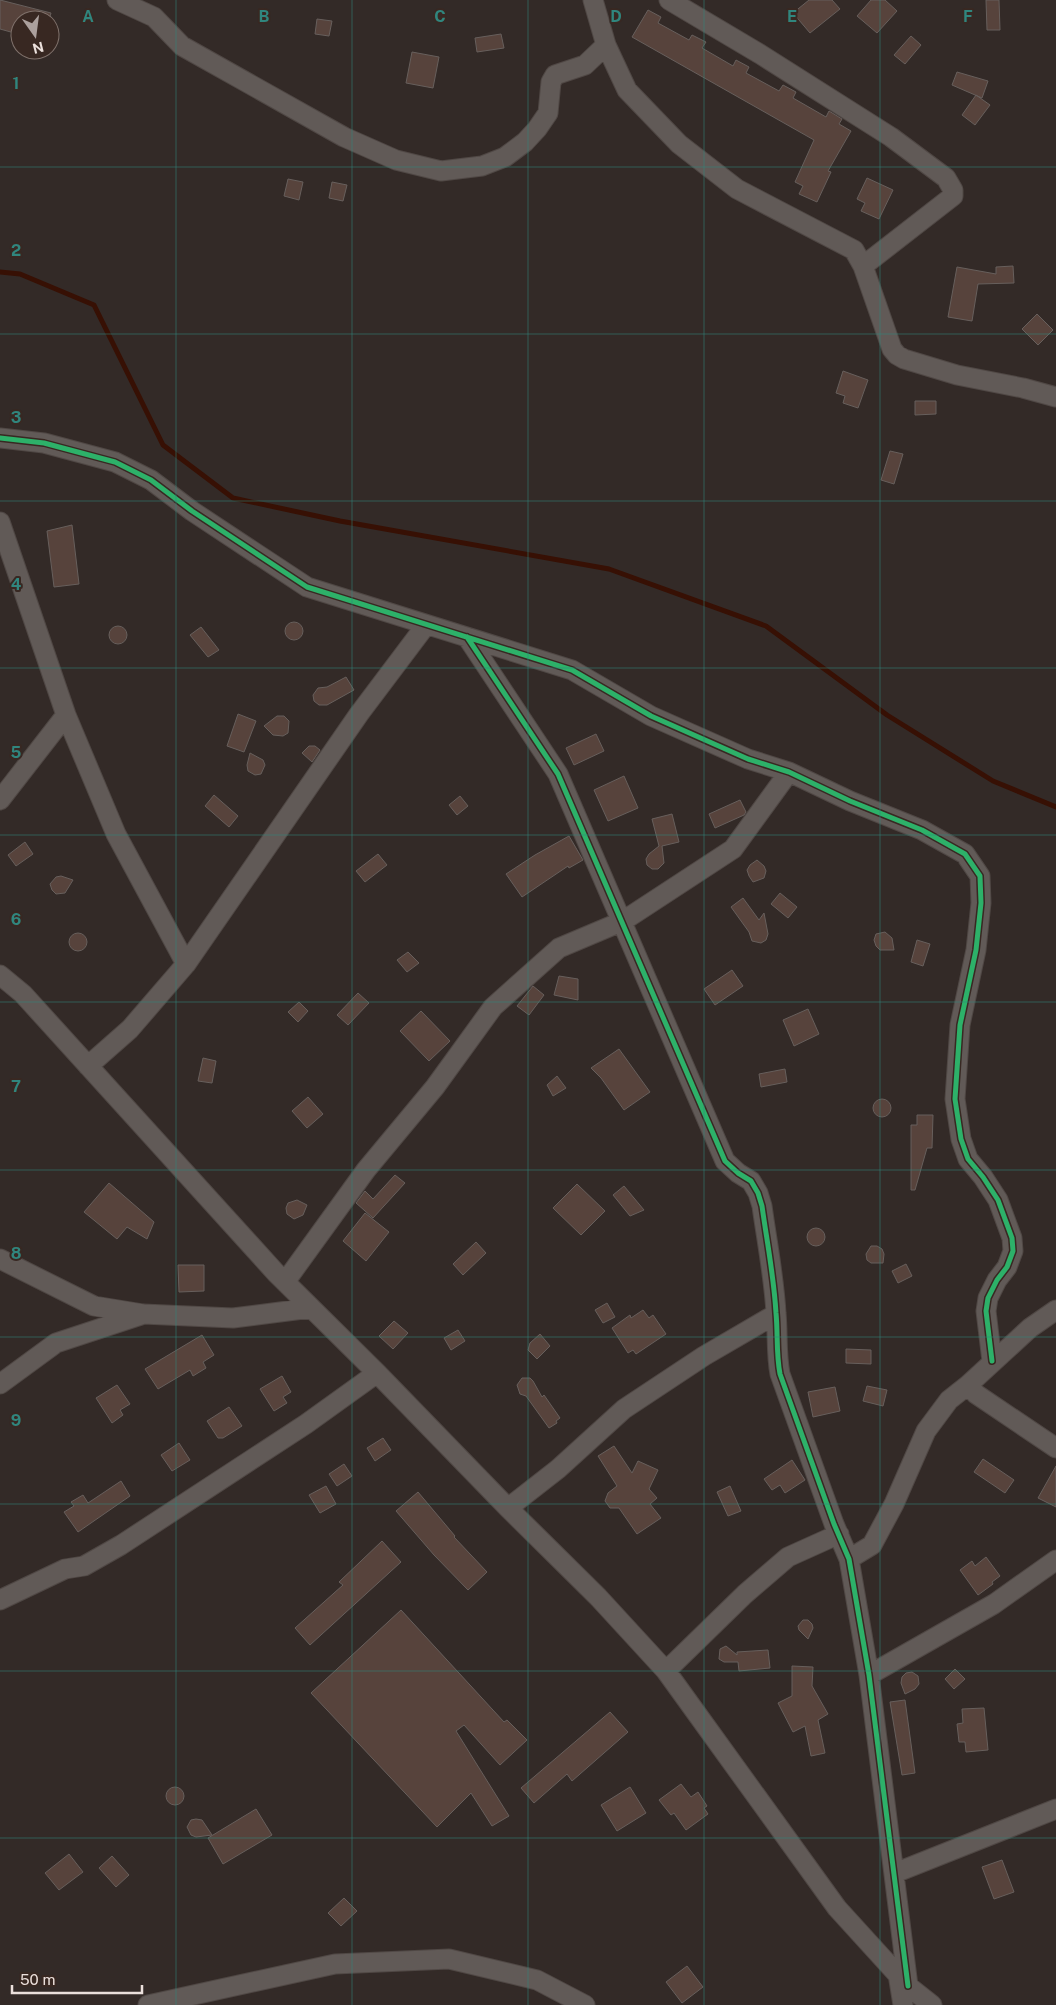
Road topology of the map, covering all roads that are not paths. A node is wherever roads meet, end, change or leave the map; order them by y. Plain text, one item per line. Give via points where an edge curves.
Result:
1 (117, 0) edge
2 (593, 0) edge
3 (669, 0) edge
4 (606, 44) junction
5 (862, 266) junction
6 (1056, 397) edge
7 (0, 438) edge
8 (0, 522) edge
9 (426, 625) junction
10 (467, 637) junction
11 (66, 715) junction
12 (789, 772) junction
13 (0, 800) edge
14 (623, 921) junction
15 (186, 964) junction
16 (0, 975) edge
17 (88, 1066) junction
18 (0, 1259) edge
19 (285, 1282) junction
20 (311, 1308) junction
21 (1056, 1310) edge
22 (143, 1314) junction
23 (776, 1314) junction
24 (992, 1361) junction
25 (377, 1373) junction
26 (0, 1384) edge
27 (968, 1385) junction
28 (1056, 1448) edge
29 (508, 1508) junction
30 (839, 1534) junction
31 (849, 1559) junction
32 (1056, 1560) edge
33 (0, 1600) edge
34 (666, 1671) junction
35 (869, 1675) junction
36 (1056, 1809) edge
37 (895, 1873) junction
38 (903, 1980) junction
39 (148, 2005) edge
40 (585, 2005) edge
41 (903, 2005) edge
42 (932, 2005) edge

1 - 4 street via 154,17 182,46 344,137 396,160 441,171 482,166 504,157 525,142 548,112 551,82 555,75 585,65
2 - 4 street
3 - 5 street via 890,136 946,178 953,196
4 - 5 street via 627,90 679,144 737,189 854,250
5 - 6 street via 897,355 957,375
7 - 9 street via 44,443 115,462 151,480 307,587
8 - 11 street
9 - 10 street
9 - 15 street via 359,714
10 - 12 street via 572,670 651,716 748,759
10 - 14 street via 558,774
11 - 13 street
11 - 15 street via 116,834
12 - 14 street via 733,849
12 - 24 street via 922,830 965,854 980,876 976,950 960,1025 954,1099 968,1159 998,1200 1012,1238 1013,1251 1007,1268 988,1298 986,1311
14 - 19 street via 559,948 493,1007 435,1087 366,1170
14 - 23 street via 725,1161 751,1181 758,1193
15 - 17 street via 130,1029
16 - 17 street via 23,994
17 - 19 street
18 - 22 street via 94,1306
19 - 20 street
20 - 22 street via 234,1318
20 - 25 street
21 - 24 street
22 - 26 street via 56,1343
23 - 29 street via 704,1356 624,1409 558,1469
23 - 30 street via 776,1354 780,1374
24 - 27 street
25 - 29 street
25 - 33 street via 306,1424 121,1545 84,1566 65,1569
27 - 28 street via 976,1394
27 - 31 street via 949,1400 926,1431 872,1545
29 - 34 street via 598,1597
30 - 31 street
30 - 34 street via 788,1557
31 - 35 street
32 - 35 street via 994,1604
34 - 38 street via 837,1908
35 - 37 street
36 - 37 street
37 - 38 street
38 - 41 street
38 - 42 street
39 - 40 street via 335,1964 449,1959 537,1980

